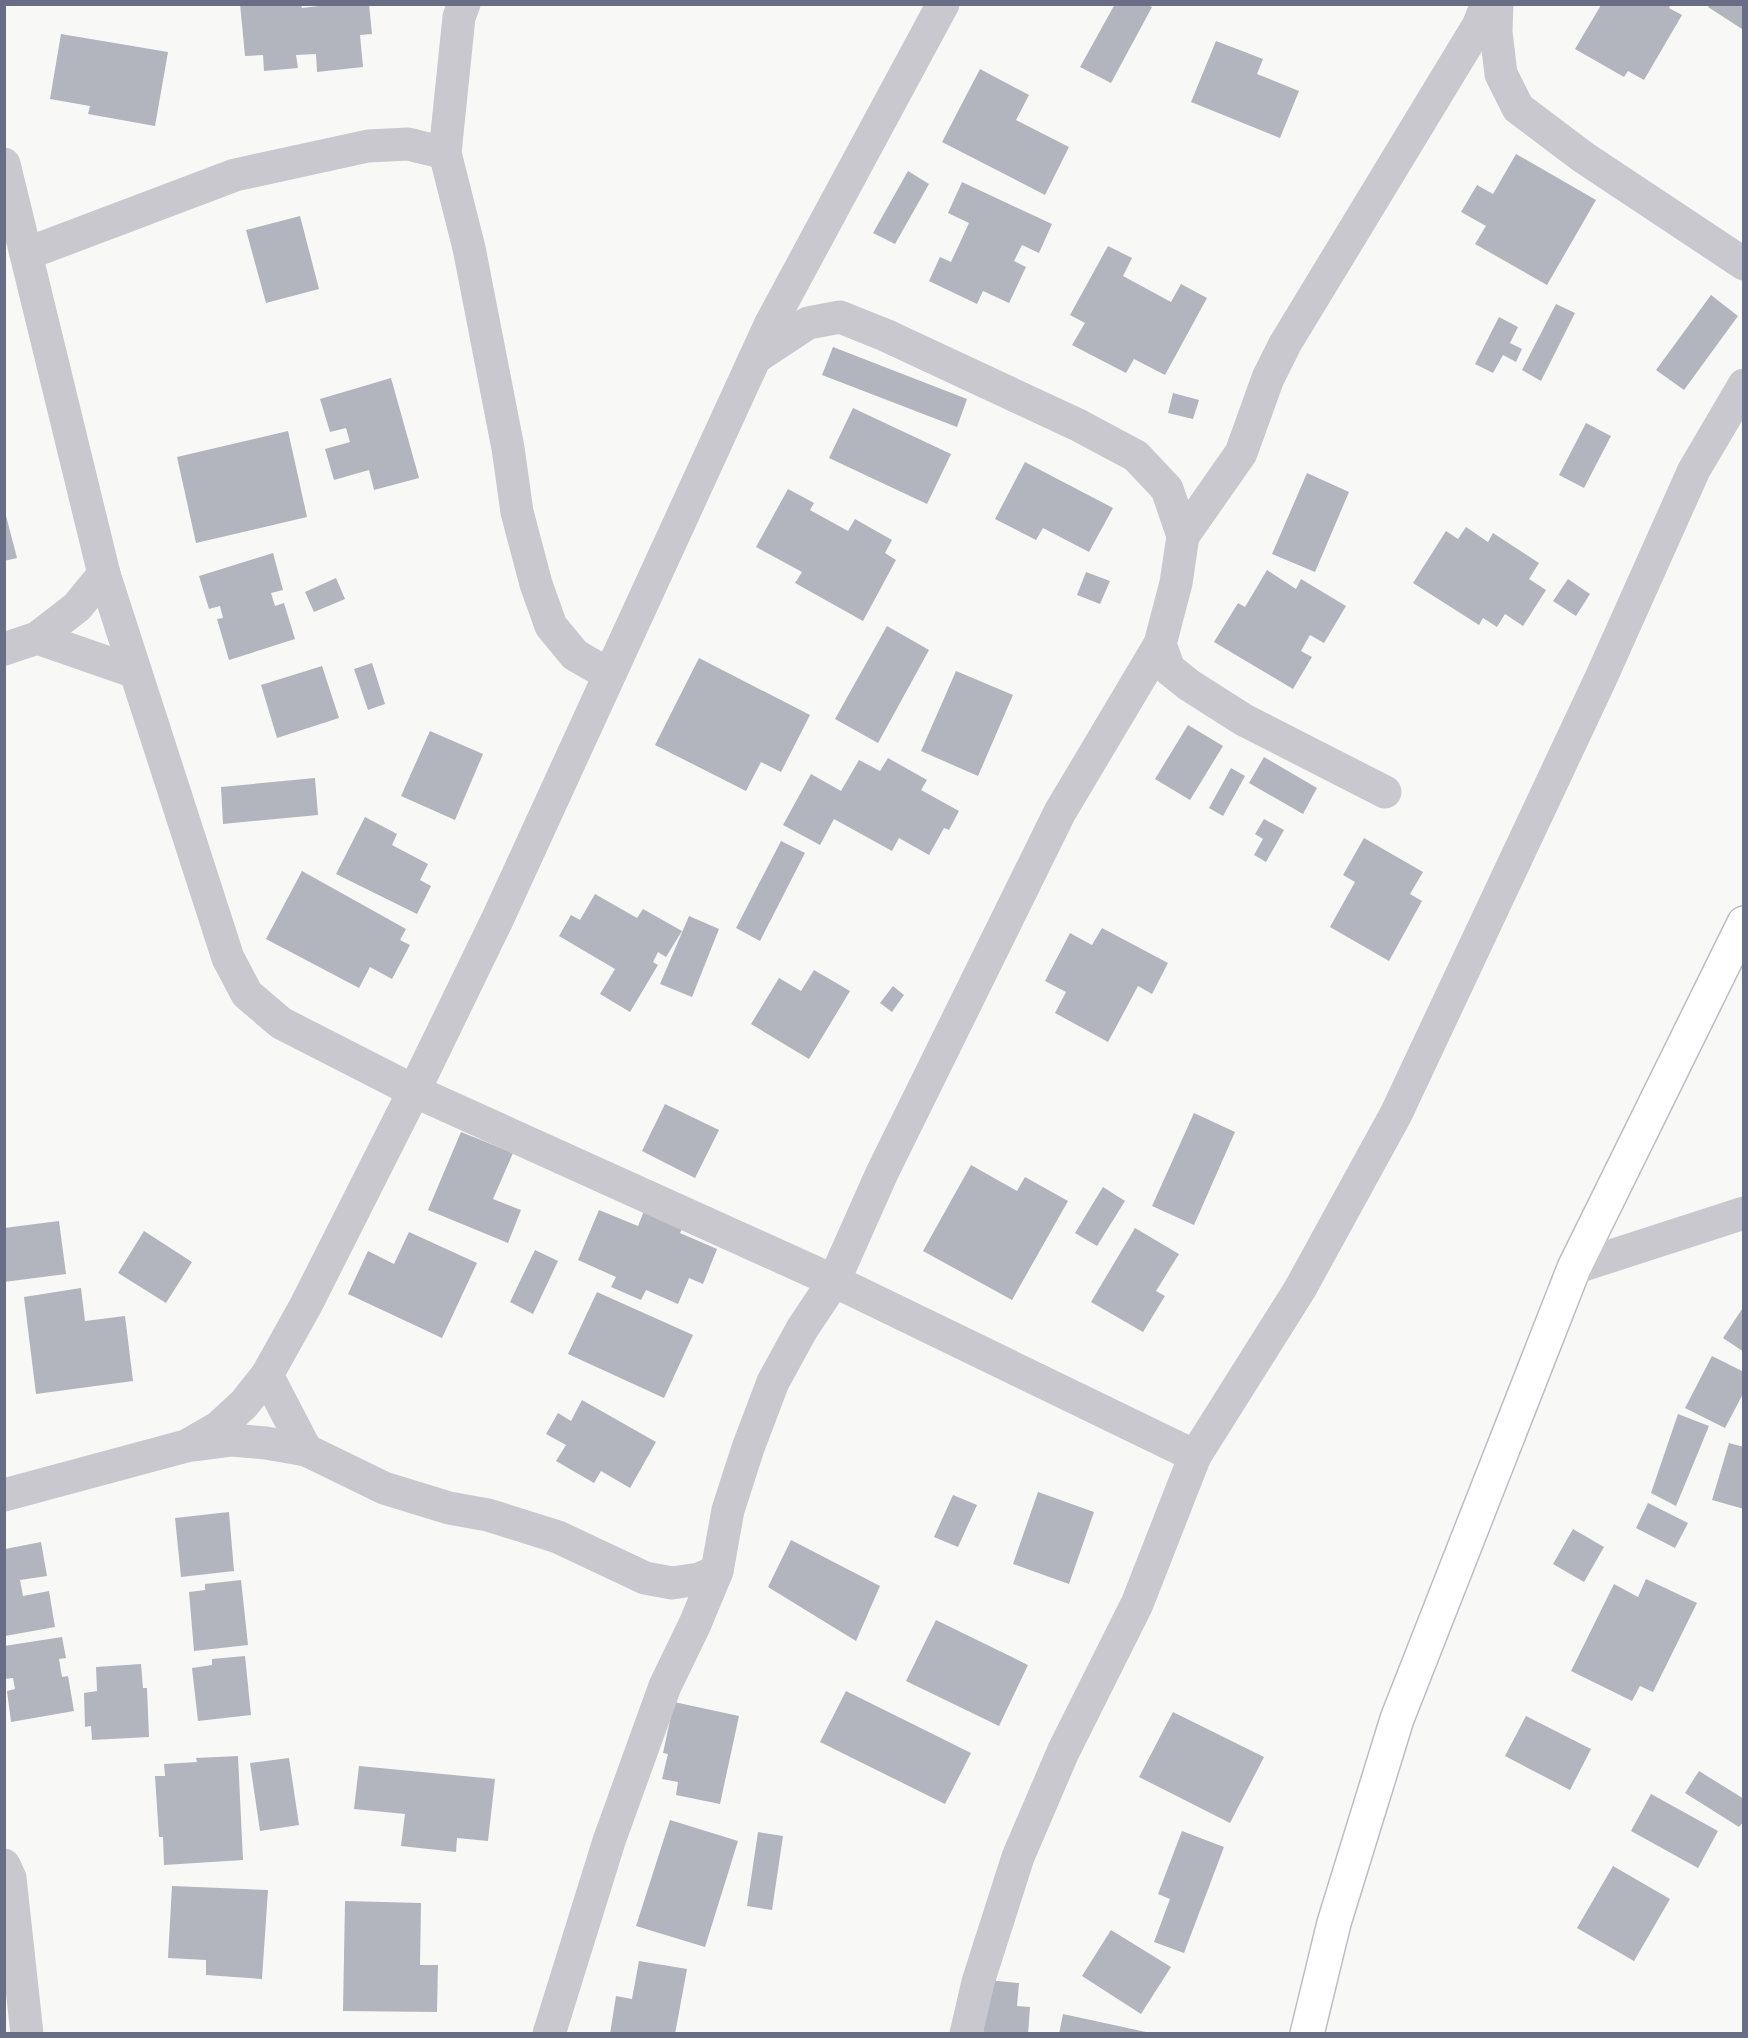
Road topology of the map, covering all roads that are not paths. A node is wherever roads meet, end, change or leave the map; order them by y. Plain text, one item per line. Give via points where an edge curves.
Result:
1 (464, 4) edge
2 (943, 4) edge
3 (1487, 4) edge
4 (1497, 4) edge
5 (445, 153) junction
6 (4, 164) edge
7 (26, 254) junction
8 (1743, 264) edge
9 (755, 358) junction
10 (1743, 385) edge
11 (1183, 536) junction
12 (104, 574) junction
13 (37, 638) junction
14 (1160, 644) junction
15 (4, 649) edge
16 (135, 672) junction
17 (608, 675) junction
18 (1385, 792) dead end
19 (1743, 923) edge
20 (414, 1091) junction
21 (1743, 1213) edge
22 (1574, 1268) junction
23 (834, 1281) junction
24 (267, 1375) junction
25 (186, 1446) junction
26 (306, 1450) junction
27 (1195, 1456) junction
28 (4, 1495) edge
29 (717, 1571) junction
30 (4, 1865) edge
31 (27, 2034) edge
32 (549, 2034) edge
33 (966, 2034) edge
34 (1307, 2034) edge

1 - 5 street via 459,17
2 - 9 street
3 - 11 street via 1478,26 1285,344 1268,378 1241,453
4 - 8 street via 1501,74 1518,108
5 - 7 street via 408,144 368,147 235,175
5 - 17 street via 469,248 517,512 536,584 551,626 575,655
6 - 7 street
7 - 12 street
9 - 11 street via 808,323 840,317 885,335 1136,456 1167,489
9 - 17 street
10 - 27 street via 1694,470 1396,1114 1300,1289
11 - 14 street
12 - 13 street via 77,607
12 - 16 street
13 - 15 street
13 - 16 street
14 - 18 street via 1170,669 1189,685 1244,720
14 - 23 street via 1060,812 882,1173
16 - 20 street via 228,958 248,994 281,1023
17 - 20 street via 498,918
19 - 22 main road
20 - 23 street
20 - 24 street
21 - 22 street
22 - 34 main road via 1397,1719 1334,1923
23 - 27 street
23 - 29 street via 773,1382 728,1510
24 - 25 street via 219,1427
24 - 26 street
25 - 26 street via 232,1440
25 - 28 street
26 - 29 street via 384,1488 558,1537 645,1578 672,1583 699,1579
27 - 33 street via 1137,1604 1063,1752 1018,1857 978,1982
29 - 32 street via 661,1697 609,1841
30 - 31 street via 10,1878

